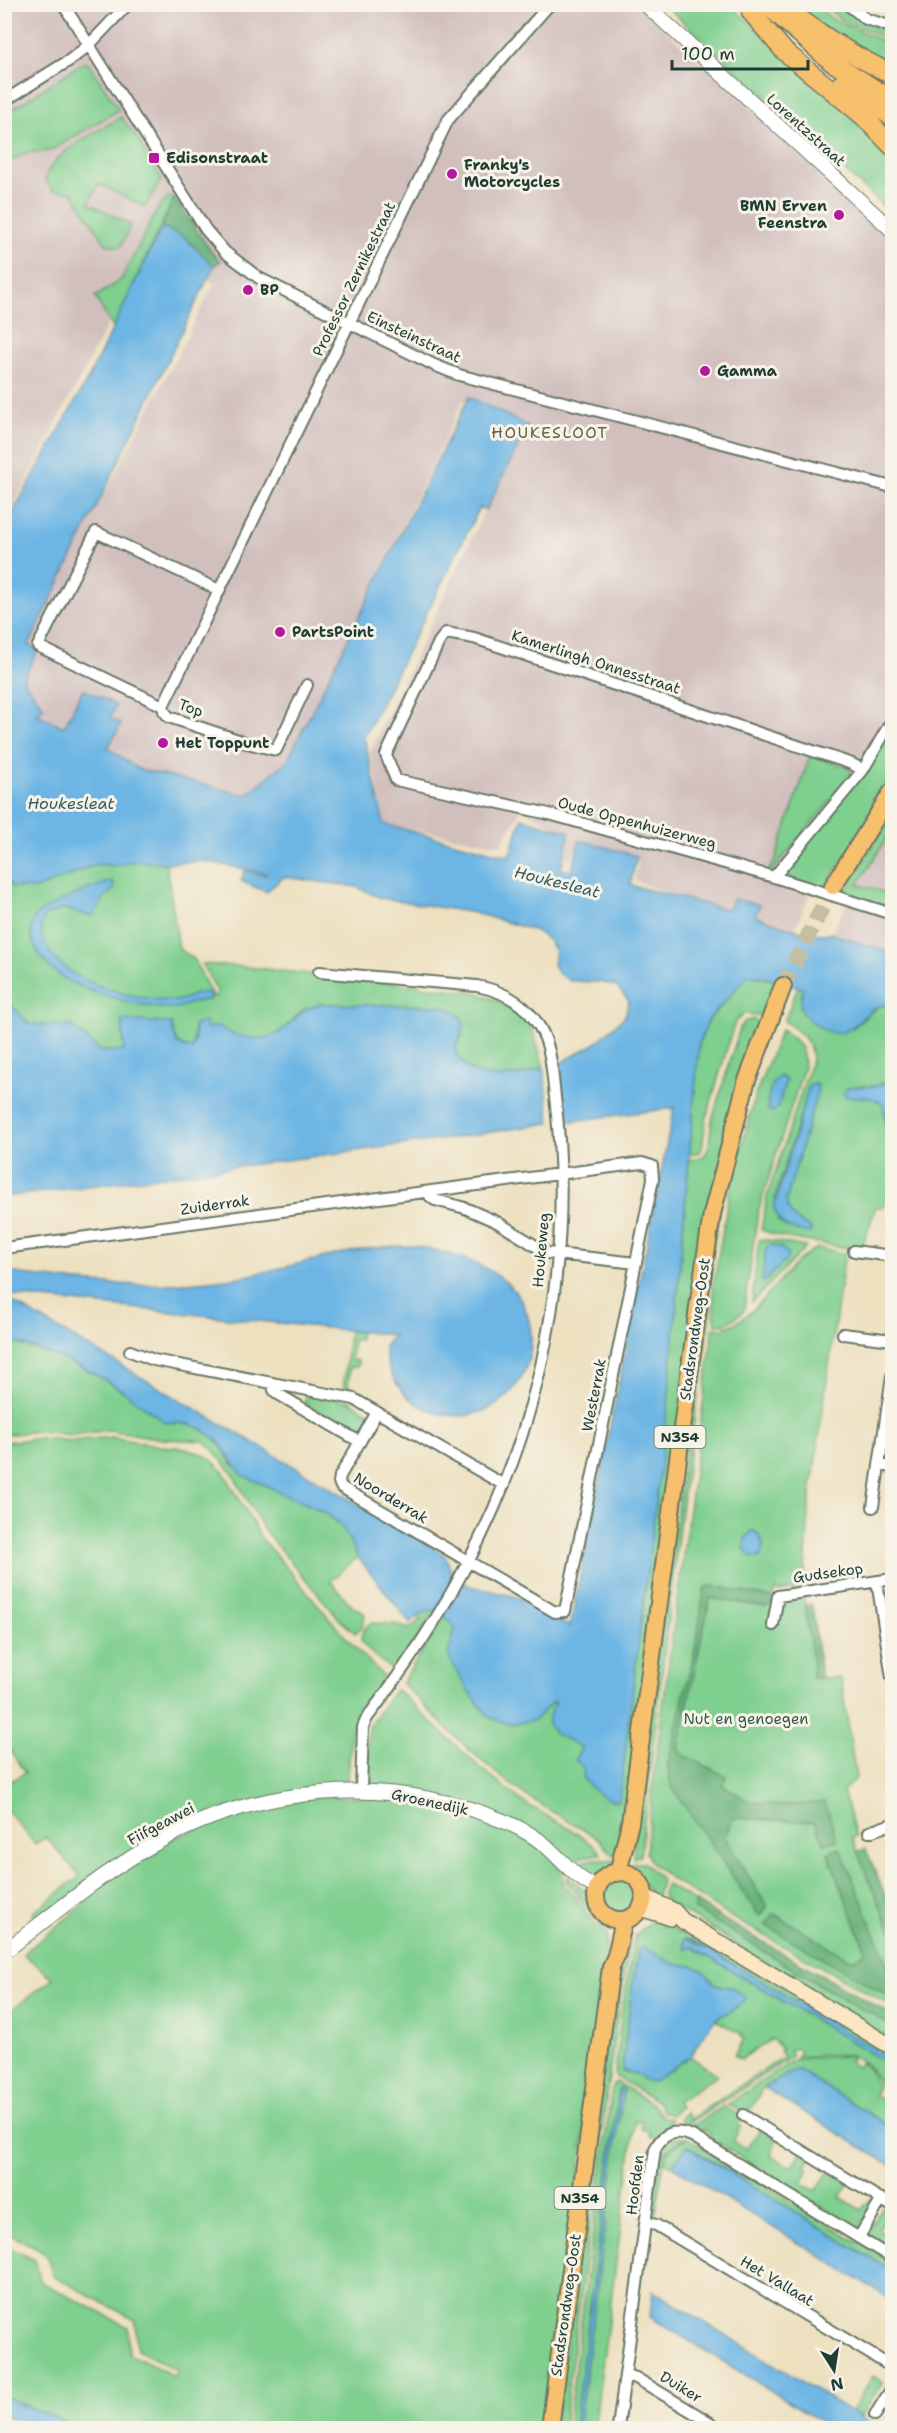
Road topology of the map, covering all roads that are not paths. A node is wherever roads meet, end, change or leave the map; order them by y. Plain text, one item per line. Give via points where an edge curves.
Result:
1 (63, 4) edge
2 (128, 4) edge
3 (550, 4) edge
4 (645, 4) edge
5 (781, 4) edge
6 (847, 4) edge
7 (753, 7) edge
8 (892, 27) edge
9 (89, 45) junction
10 (892, 74) edge
11 (892, 100) edge
12 (4, 101) edge
13 (892, 117) edge
14 (892, 146) edge
15 (892, 230) edge
16 (349, 323) junction
17 (892, 487) edge
18 (219, 590) junction
19 (307, 685) dead end
20 (164, 706) junction
21 (892, 720) edge
22 (386, 754) joint
23 (862, 770) junction
24 (892, 792) edge
25 (774, 877) junction
26 (833, 886) tunnel mouth
27 (892, 914) edge
28 (319, 972) dead end
29 (783, 986) tunnel mouth
30 (561, 1174) junction
31 (429, 1192) junction
32 (4, 1248) edge
33 (854, 1251) dead end
34 (558, 1254) junction
35 (892, 1256) edge
36 (636, 1263) junction
37 (843, 1334) dead end
38 (892, 1340) edge
39 (130, 1351) dead end
40 (892, 1376) edge
41 (273, 1383) junction
42 (377, 1412) junction
43 (360, 1442) junction
44 (879, 1465) junction
45 (892, 1467) edge
46 (504, 1485) junction
47 (873, 1507) dead end
48 (465, 1566) junction
49 (892, 1579) edge
50 (877, 1581) junction
51 (773, 1625) dead end
52 (892, 1678) edge
53 (361, 1791) junction
54 (892, 1824) edge
55 (869, 1832) dead end
56 (624, 1874) junction
57 (597, 1888) junction
58 (642, 1902) junction
59 (618, 1919) junction
60 (4, 1952) edge
61 (892, 2047) edge
62 (743, 2115) dead end
63 (882, 2199) junction
64 (892, 2206) edge
65 (646, 2223) junction
66 (859, 2237) junction
67 (892, 2258) edge
68 (892, 2367) edge
69 (625, 2375) junction
70 (892, 2388) edge
71 (875, 2415) dead end
72 (550, 2428) edge
73 (618, 2428) edge
74 (719, 2428) edge

1 - 9 street, Einsteinstraat
2 - 9 street
3 - 16 street, Professor Zernikestraat via 448,120
4 - 15 street, Lorentzstraat
5 - 10 highway via 824,37
6 - 8 street via 866,19
7 - 11 highway
7 - 13 highway via 829,76
7 - 14 highway via 784,51 862,115
9 - 12 street
9 - 16 street, Einsteinstraat via 225,252 259,278
16 - 17 street, Einsteinstraat via 459,375
16 - 18 street, Professor Zernikestraat
18 - 20 street, Professor Zernikestraat
18 - 20 street, Top via 96,532 38,645
19 - 20 street, Top via 276,750 179,721 166,715
21 - 23 street
22 - 23 street, Kamerlingh Onnesstraat via 446,633 474,638 650,695
22 - 25 street, Oude Oppenhuizerweg via 396,780 549,814
23 - 25 street
24 - 26 main road
25 - 27 street, Oude Oppenhuizerweg
28 - 30 street, Houkeweg via 489,988 527,1010 543,1033 549,1053
29 - 56 main road, Stadsrondweg-Oost / N354 via 746,1083 712,1214
30 - 31 street, Zuiderrak
30 - 34 street, Houkeweg
30 - 36 street, Westerrak via 642,1163 651,1166 653,1179
31 - 32 street, Zuiderrak
31 - 34 street via 435,1200 481,1214 540,1250
33 - 35 street
34 - 36 street
34 - 46 street, Houkeweg via 538,1375
36 - 48 street, Westerrak via 565,1611 555,1612
37 - 38 street
39 - 41 street via 154,1360
40 - 44 street
41 - 42 street via 354,1399
41 - 43 street via 278,1394
42 - 43 street, Noorderrak
42 - 46 street
43 - 48 street, Noorderrak via 340,1476 342,1487
44 - 45 street
44 - 47 street
46 - 48 street, Houkeweg
48 - 53 street, Houkeweg via 436,1618 363,1727
49 - 50 street, Gudsekop
50 - 51 street, Gudsekop via 778,1596
50 - 52 street, Gudsekop
53 - 57 street, Groenedijk via 428,1799 508,1823 543,1844 571,1872
53 - 60 street, Fiifgeawei via 302,1793 217,1814 181,1829 98,1879
54 - 55 street
56 - 57 main road via 608,1876
56 - 58 main road via 640,1883
57 - 59 main road via 599,1909
58 - 59 main road via 633,1916
58 - 61 main road via 683,1921
59 - 72 main road, Stadsrondweg-Oost / N354 via 608,1956 611,1967
62 - 63 street
63 - 64 street
63 - 66 street
65 - 66 street, Hoofden via 655,2149 660,2138 681,2132
65 - 68 street, Het Vallaat via 656,2225
65 - 69 street, Hoofden
66 - 67 street, Hoofden
69 - 73 street, Hoofden
69 - 74 street, Duiker
70 - 71 street

